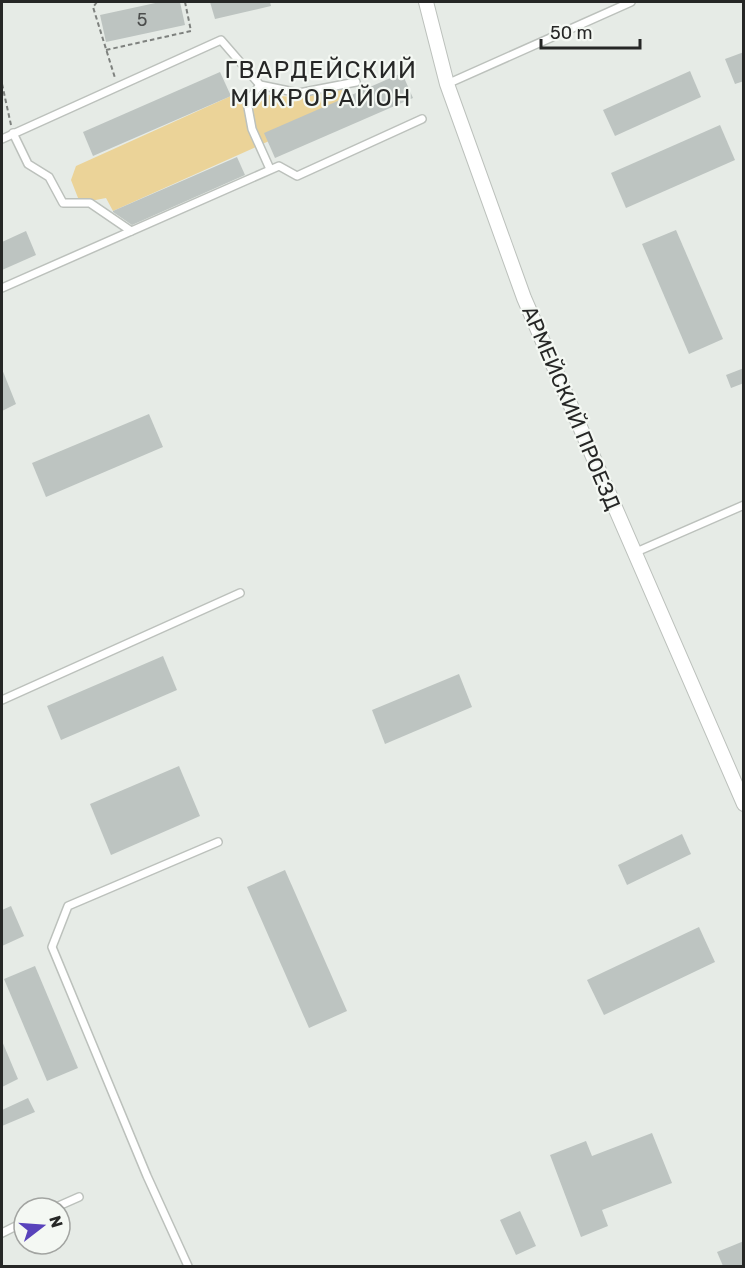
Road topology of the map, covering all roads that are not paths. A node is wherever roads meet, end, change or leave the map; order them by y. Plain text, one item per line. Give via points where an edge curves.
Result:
1 (426, 2) edge
2 (631, 2) edge
3 (356, 82) dead end
4 (447, 84) junction
5 (260, 85) junction
6 (422, 119) dead end
7 (13, 134) junction
8 (2, 139) edge
9 (270, 170) junction
10 (131, 231) junction
11 (2, 288) edge
12 (744, 505) edge
13 (634, 553) junction
14 (240, 593) dead end
15 (2, 700) edge
16 (744, 804) edge
17 (218, 842) dead end
18 (79, 1197) dead end
19 (72, 1200) edge
20 (188, 1266) edge

1 - 4 street, АРМЕЙСКИЙ ПРОЕЗД
2 - 4 lane
3 - 5 lane via 299,93
4 - 13 street, АРМЕЙСКИЙ ПРОЕЗД via 524,298
5 - 7 lane via 221,40
5 - 9 lane via 247,102 252,129
6 - 9 lane via 297,176 279,166
7 - 8 lane
7 - 10 lane via 28,165 49,177 63,203 90,203
9 - 10 lane
10 - 11 lane
12 - 13 lane
13 - 16 street, АРМЕЙСКИЙ ПРОЕЗД
14 - 15 lane
17 - 20 lane via 68,906 52,947
18 - 19 lane

